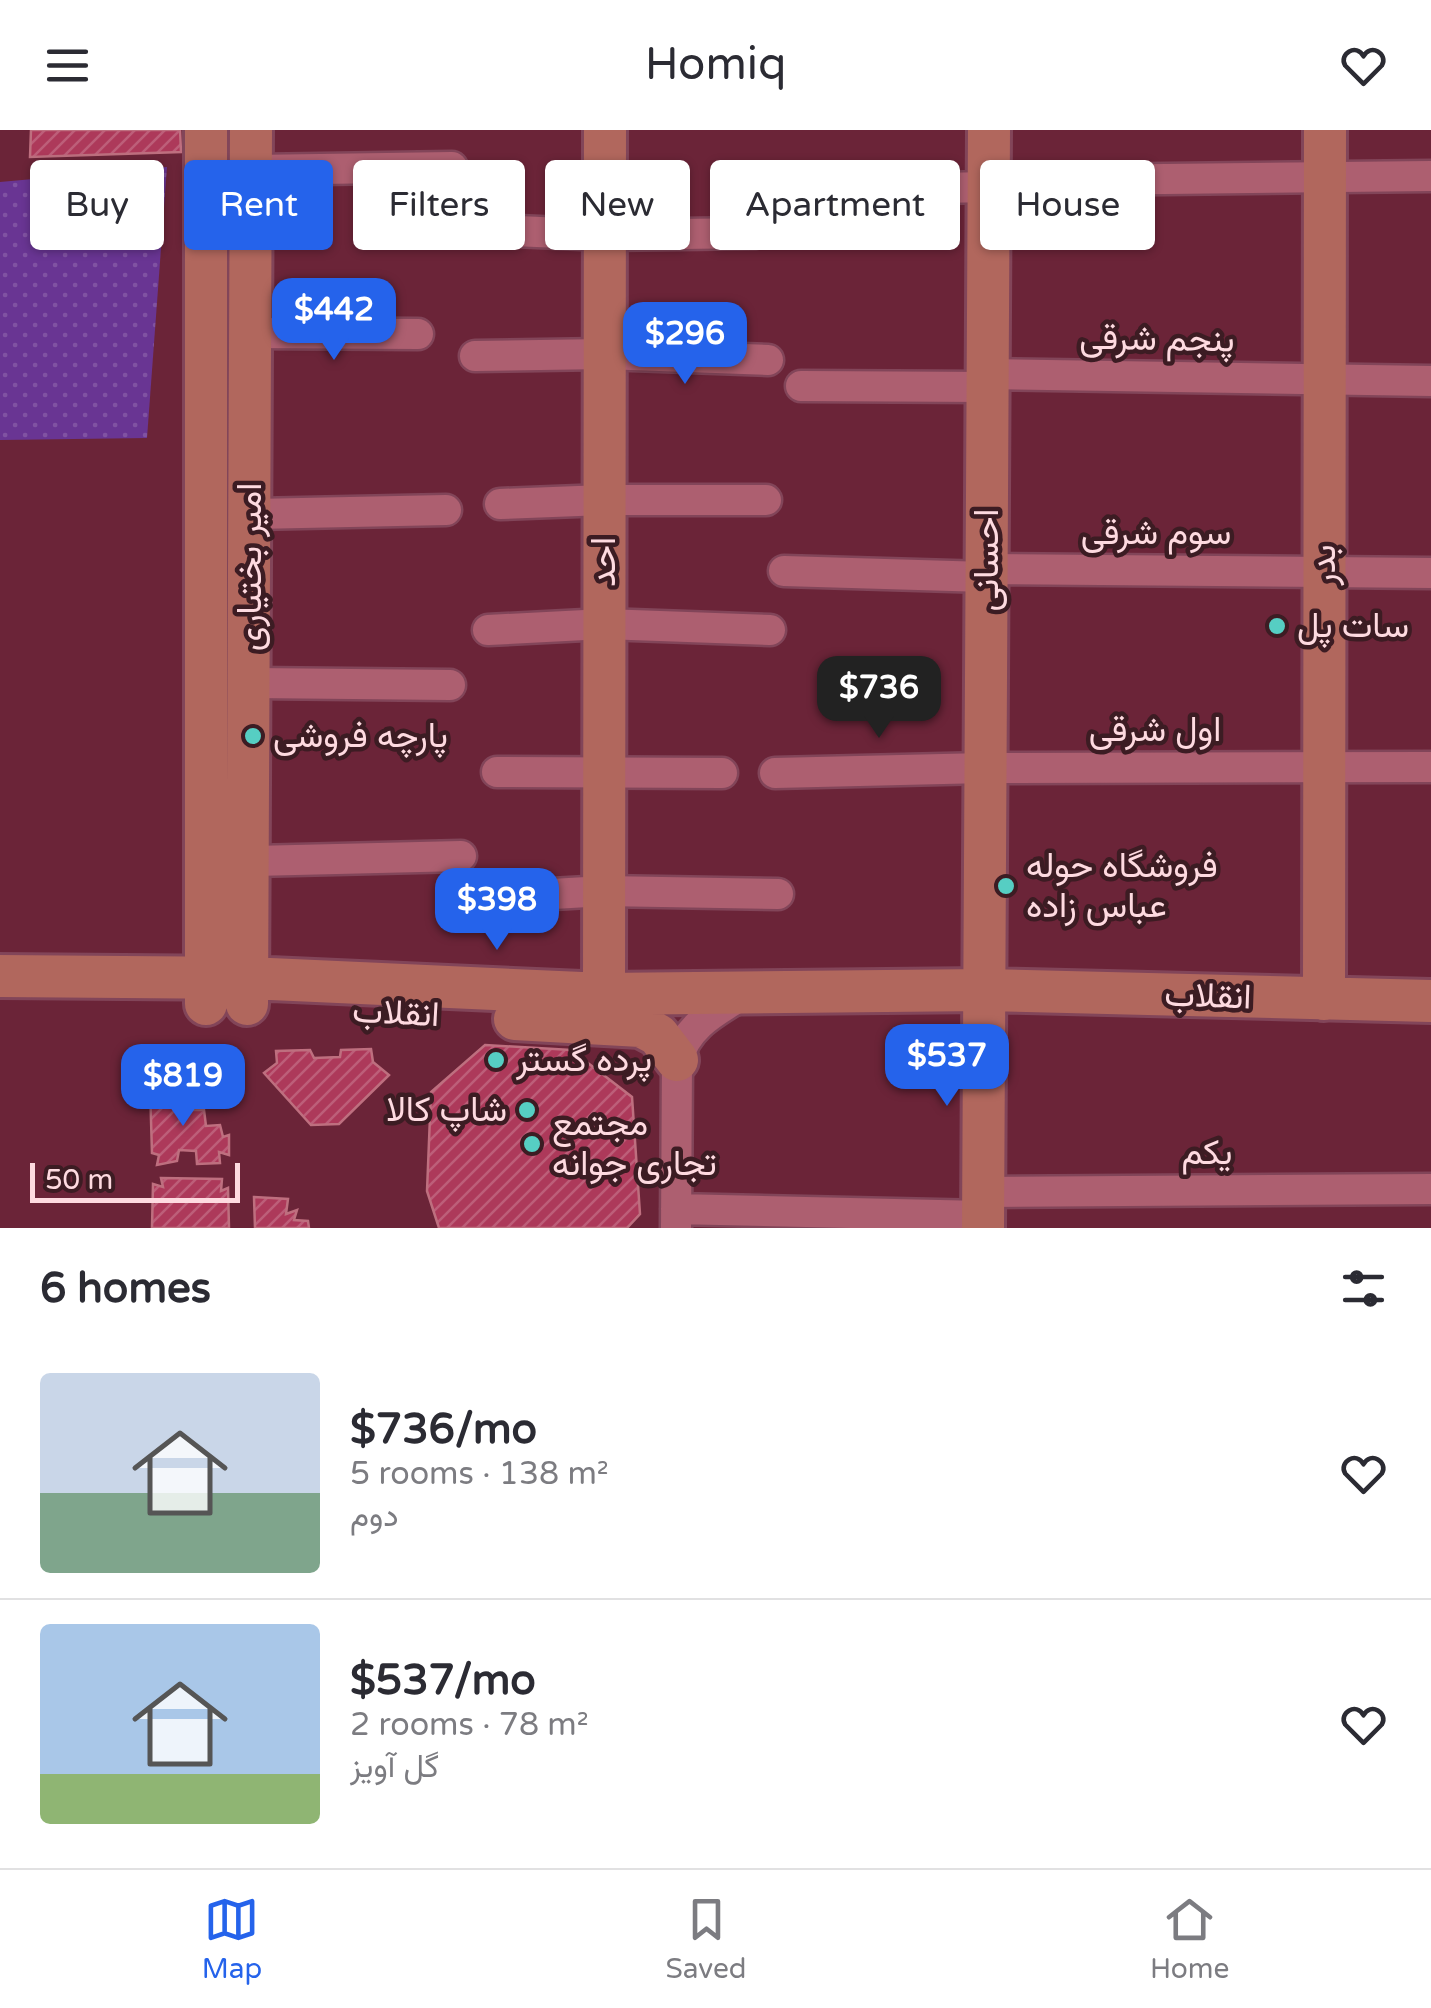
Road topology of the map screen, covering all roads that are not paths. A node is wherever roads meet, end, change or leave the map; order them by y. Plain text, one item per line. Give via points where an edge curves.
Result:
1 (206, 130) edge
2 (605, 130) edge
3 (989, 130) edge
4 (1325, 130) edge
5 (251, 150) edge
6 (369, 160) edge
7 (605, 160) edge
8 (989, 160) edge
9 (1325, 176) junction
10 (1431, 176) edge
11 (1155, 180) edge
12 (605, 250) edge
13 (989, 250) edge
14 (250, 332) junction
15 (418, 334) dead end
16 (604, 354) junction
17 (476, 356) dead end
18 (768, 360) dead end
19 (1325, 380) junction
20 (988, 381) junction
21 (1431, 381) edge
22 (801, 386) dead end
23 (207, 486) junction
24 (250, 499) junction
25 (604, 500) junction
26 (766, 500) dead end
27 (500, 504) dead end
28 (446, 510) dead end
29 (784, 571) dead end
30 (1324, 572) junction
31 (987, 573) junction
32 (1431, 573) edge
33 (604, 624) junction
34 (488, 630) dead end
35 (770, 630) dead end
36 (249, 683) junction
37 (450, 685) dead end
38 (1324, 767) junction
39 (1431, 767) edge
40 (986, 768) junction
41 (606, 771) junction
42 (497, 772) dead end
43 (722, 773) dead end
44 (775, 773) dead end
45 (462, 856) dead end
46 (249, 862) junction
47 (604, 891) junction
48 (778, 894) dead end
49 (484, 898) dead end
50 (0, 976) edge
51 (984, 990) junction
52 (227, 991) junction
53 (746, 992) junction
54 (604, 994) junction
55 (1324, 1000) junction
56 (1431, 1001) edge
57 (0, 1002) edge
58 (677, 1060) junction
59 (1431, 1190) edge
60 (983, 1212) edge
61 (676, 1219) edge

1 - 23 street, امیر بختیاری
2 - 7 street, احد
3 - 8 street, احسانی
4 - 9 street, بدر
5 - 6 street
5 - 14 street, امیر بختیاری
9 - 10 street
9 - 11 street
9 - 19 street, بدر
12 - 16 street, احد
13 - 20 street, احسانی
14 - 15 street
14 - 24 street, امیر بختیاری
16 - 17 street
16 - 18 street
16 - 25 street, احد
19 - 20 street, پنجم شرقی
19 - 21 street, پنجم شرقی
19 - 30 street, بدر
20 - 22 street, پنجم شرقی
20 - 31 street, احسانی
23 - 24 street
23 - 52 street, امیر بختیاری
24 - 28 street
24 - 36 street, امیر بختیاری
25 - 26 street
25 - 27 street
25 - 33 street, احد
29 - 31 street, سوم شرقی
30 - 31 street, سوم شرقی
30 - 32 street, سوم شرقی
30 - 38 street, بدر
31 - 40 street, احسانی
33 - 34 street
33 - 35 street
33 - 41 street, احد
36 - 37 street
36 - 46 street, امیر بختیاری
38 - 39 street, اول شرقی
38 - 40 street, اول شرقی
38 - 55 street, بدر
40 - 44 street, اول شرقی
40 - 51 street, احسانی
41 - 42 street
41 - 43 street
41 - 47 street, احد
45 - 46 street
46 - 52 street, امیر بختیاری
47 - 48 street
47 - 49 street
47 - 54 street, احد
50 - 52 street, انقلاب
51 - 53 street, انقلاب
51 - 55 street, انقلاب
51 - 60 street, احسانی
52 - 54 street, انقلاب
52 - 57 street, انقلاب
52 - 58 street, انقلاب via 642,1026 658,1034
53 - 54 street, انقلاب
53 - 58 street via 694,1026
55 - 56 street, انقلاب
58 - 61 street
59 - 60 street, یکم
60 - 61 street, یکم

